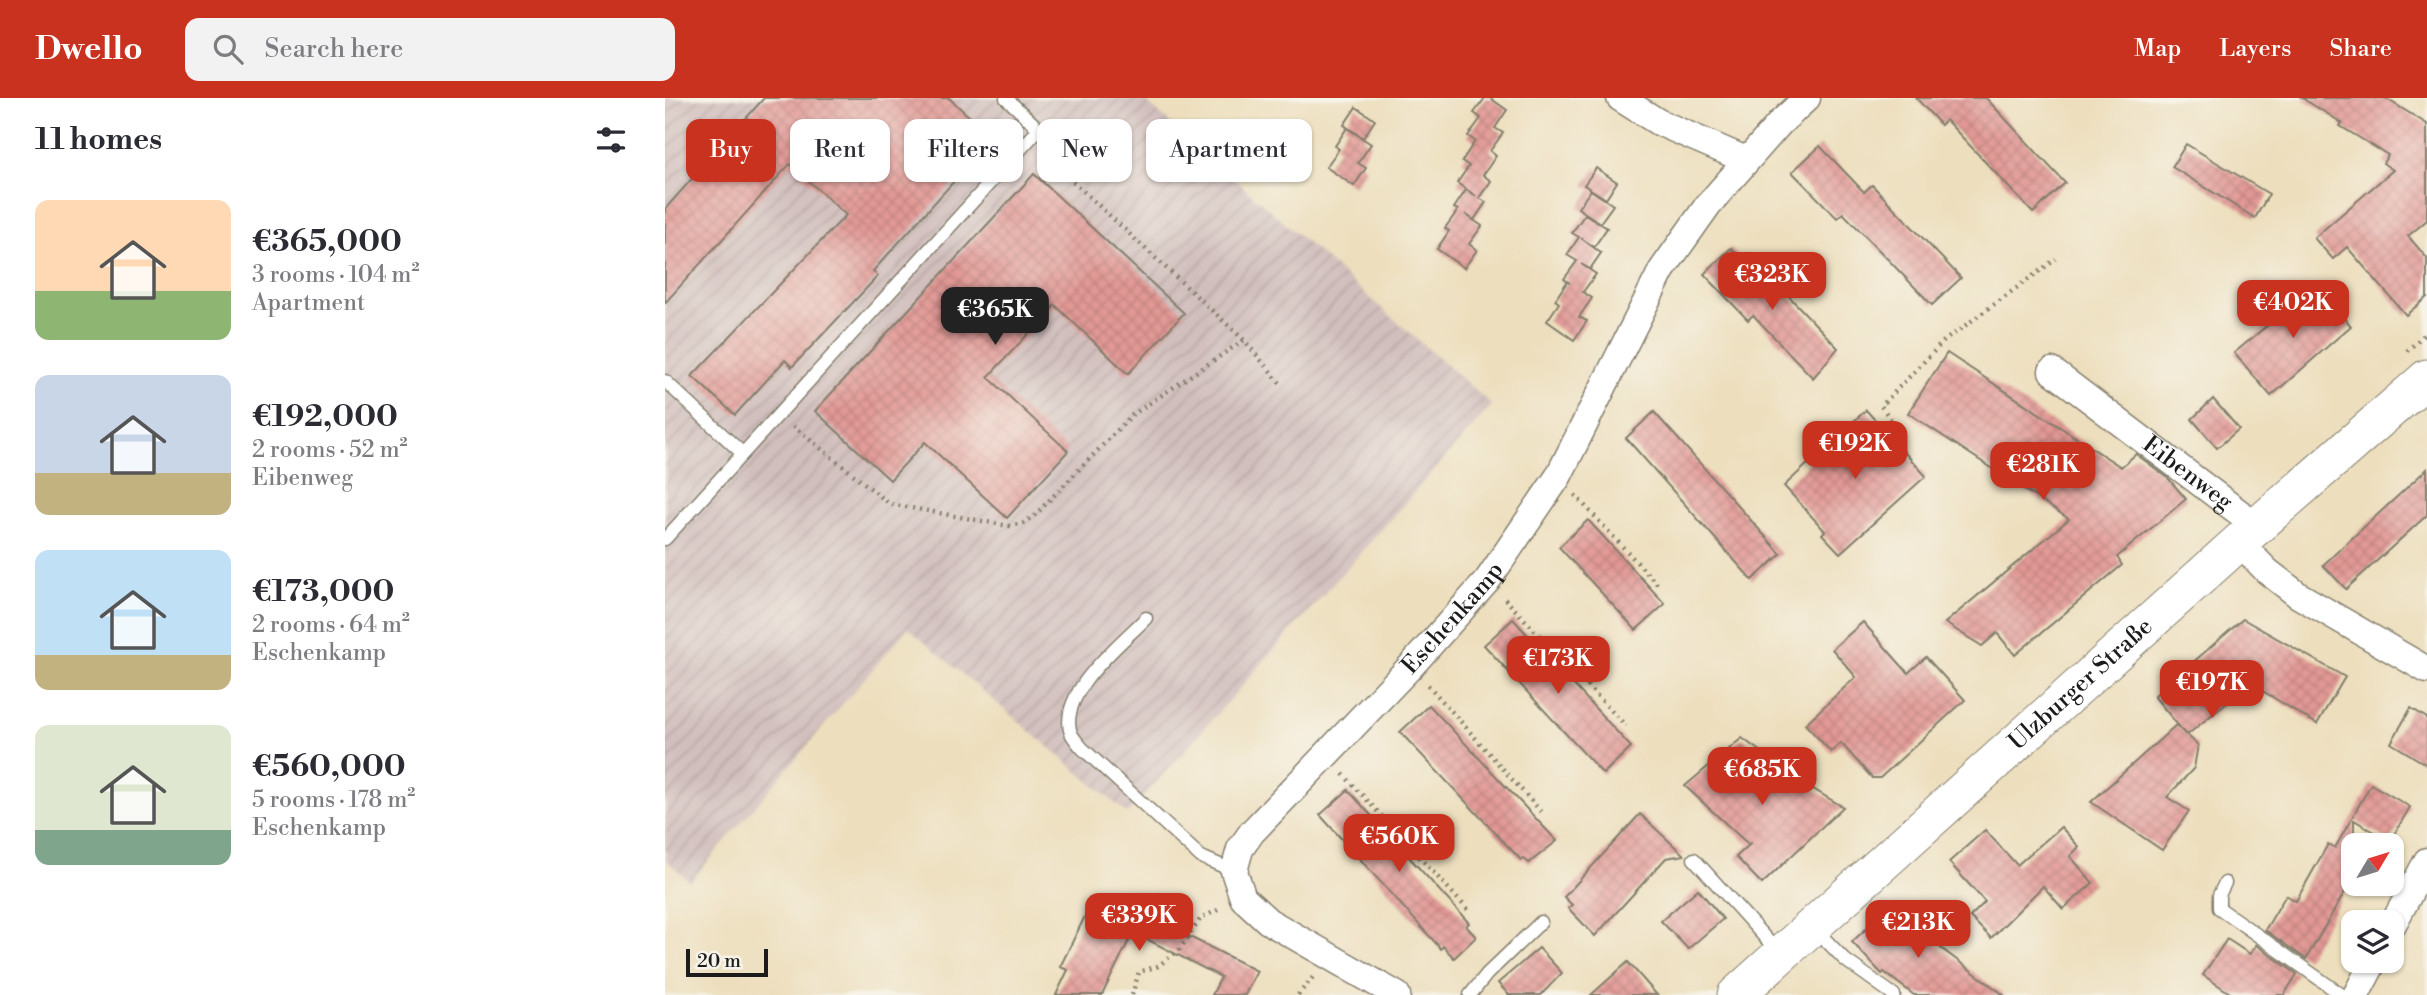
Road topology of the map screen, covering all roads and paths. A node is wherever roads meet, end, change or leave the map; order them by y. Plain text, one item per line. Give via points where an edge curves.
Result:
1 (1006, 98) edge
2 (1620, 98) edge
3 (1807, 98) edge
4 (1028, 140) junction
5 (1746, 160) junction
6 (2056, 260) dead end
7 (1244, 340) junction
8 (2052, 371) dead end
9 (2427, 378) edge
10 (665, 381) edge
11 (1280, 383) dead end
12 (778, 414) junction
13 (1888, 447) dead end
14 (742, 453) junction
15 (1558, 477) junction
16 (2248, 534) junction
17 (665, 539) edge
18 (1487, 581) junction
19 (1658, 585) dead end
20 (1146, 618) dead end
21 (1411, 666) junction
22 (2427, 670) edge
23 (1626, 726) dead end
24 (1326, 755) junction
25 (1544, 815) dead end
26 (1694, 859) dead end
27 (2427, 861) edge
28 (1234, 871) junction
29 (2225, 883) dead end
30 (1243, 898) junction
31 (2401, 910) edge
32 (1469, 911) dead end
33 (1541, 922) dead end
34 (1812, 927) junction
35 (1781, 954) junction
36 (2368, 973) edge
37 (1132, 995) edge
38 (1397, 995) edge
39 (1470, 995) edge
40 (1736, 995) edge
41 (1894, 995) edge
42 (2342, 995) edge
43 (2356, 995) edge

1 - 4 lane via 1039,129
2 - 5 street via 1658,122
3 - 5 street, Eschenkamp
4 - 7 path
4 - 12 lane
5 - 15 street, Eschenkamp via 1662,270
6 - 13 path via 1944,341 1881,406 1901,432
7 - 11 path
7 - 12 path via 1132,415 1035,515 1009,526 890,504
8 - 16 street, Eibenweg
9 - 16 main road, Ulzburger Straße
10 - 14 lane
12 - 14 lane
14 - 17 lane
15 - 18 street, Eschenkamp
15 - 19 path
16 - 22 street, Eibenweg via 2267,571 2298,595
16 - 34 main road, Ulzburger Straße
18 - 21 street, Eschenkamp
18 - 23 path
20 - 28 lane via 1077,692 1069,732 1201,857
21 - 24 street, Eschenkamp
21 - 25 path
24 - 28 street, Eschenkamp via 1252,832 1240,849
24 - 32 path
26 - 35 lane
27 - 31 street
28 - 30 street
29 - 42 lane via 2218,908
30 - 37 path via 1201,918 1180,949 1158,966 1139,972
30 - 38 street via 1268,921
33 - 39 lane
34 - 35 main road, Ulzburger Straße
34 - 41 lane via 1846,960
35 - 40 main road, Ulzburger Straße
36 - 43 street

